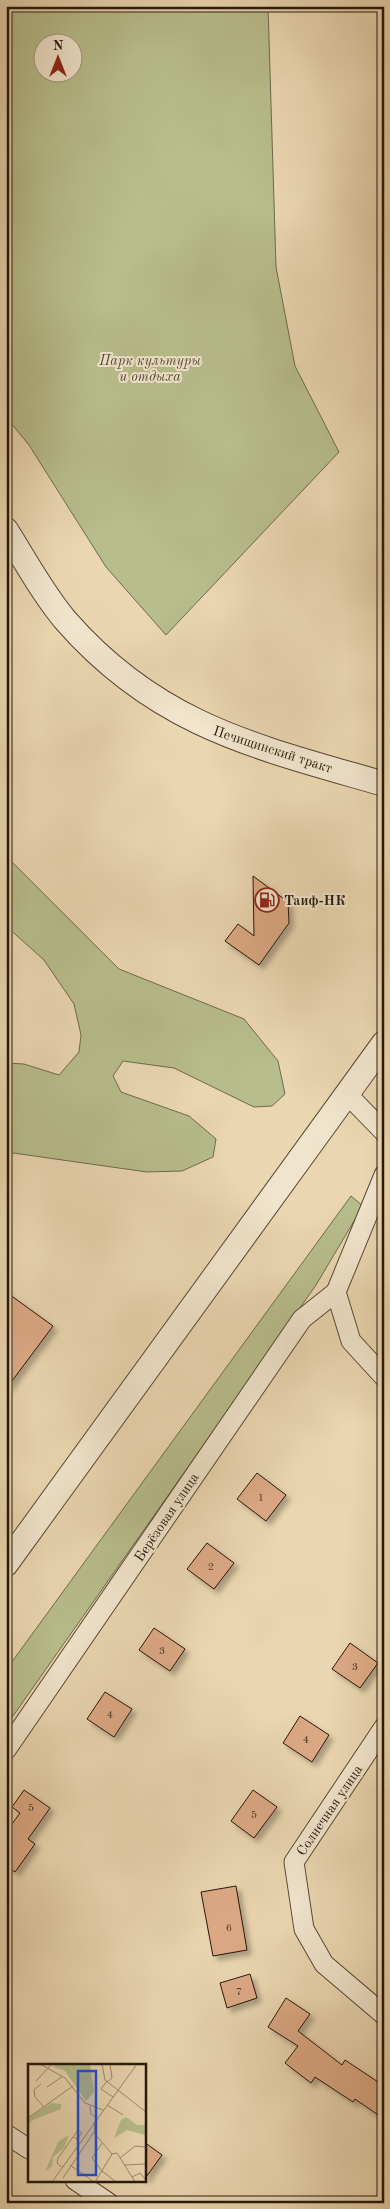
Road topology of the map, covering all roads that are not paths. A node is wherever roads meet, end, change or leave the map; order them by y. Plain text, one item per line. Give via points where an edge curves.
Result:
1 (6, 530) edge
2 (384, 784) edge
3 (384, 1043) edge
4 (347, 1094) junction
5 (384, 1132) edge
6 (384, 1175) edge
7 (336, 1292) junction
8 (384, 1377) edge
9 (6, 1564) edge
10 (384, 1728) edge
11 (6, 1750) edge
12 (384, 2015) edge
13 (6, 2134) edge
14 (28, 2148) edge
15 (78, 2182) edge
16 (109, 2203) edge

1 - 2 street, Печищинский тракт via 65,620 102,659 174,711 257,746
3 - 4 street
4 - 5 street
4 - 9 street
6 - 7 street
7 - 8 street via 351,1341
7 - 11 street, Берёзовая улица via 302,1319
10 - 12 street, Солнечная улица via 294,1862 304,1929 324,1964
13 - 14 street
15 - 16 street

